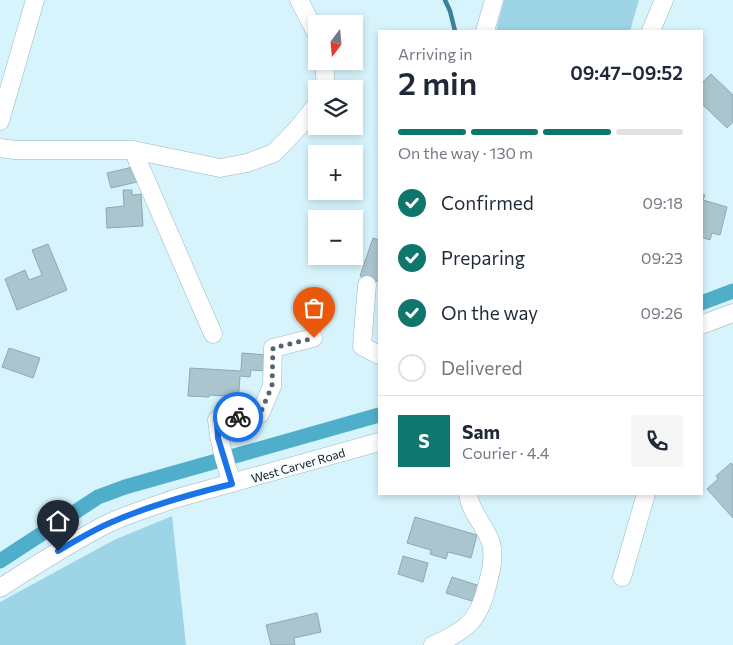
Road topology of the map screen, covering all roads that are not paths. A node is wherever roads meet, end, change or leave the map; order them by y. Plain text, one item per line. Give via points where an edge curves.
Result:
1 (35, 0) edge
2 (299, 0) edge
3 (494, 0) edge
4 (664, 0) edge
5 (308, 17) edge
6 (485, 30) edge
7 (651, 30) edge
8 (308, 115) edge
9 (0, 121) edge
10 (0, 148) edge
11 (133, 150) junction
12 (367, 285) dead end
13 (733, 313) edge
14 (703, 324) edge
15 (213, 334) dead end
16 (314, 338) dead end
17 (378, 354) edge
18 (378, 442) edge
19 (232, 484) junction
20 (468, 495) edge
21 (646, 495) edge
22 (622, 577) dead end
23 (0, 588) edge
24 (433, 645) edge

1 - 9 street
2 - 5 street
3 - 6 street
4 - 7 street
8 - 11 street via 274,152 247,163 220,168
10 - 11 street
11 - 15 street
12 - 17 street via 362,346
13 - 14 street
16 - 19 street via 273,348 272,386 260,414 217,420 218,438
18 - 19 street, West Carver Road
19 - 23 street, West Carver Road via 174,499 110,523
20 - 24 street via 469,504 491,544 493,563 477,616 456,636
21 - 22 street

